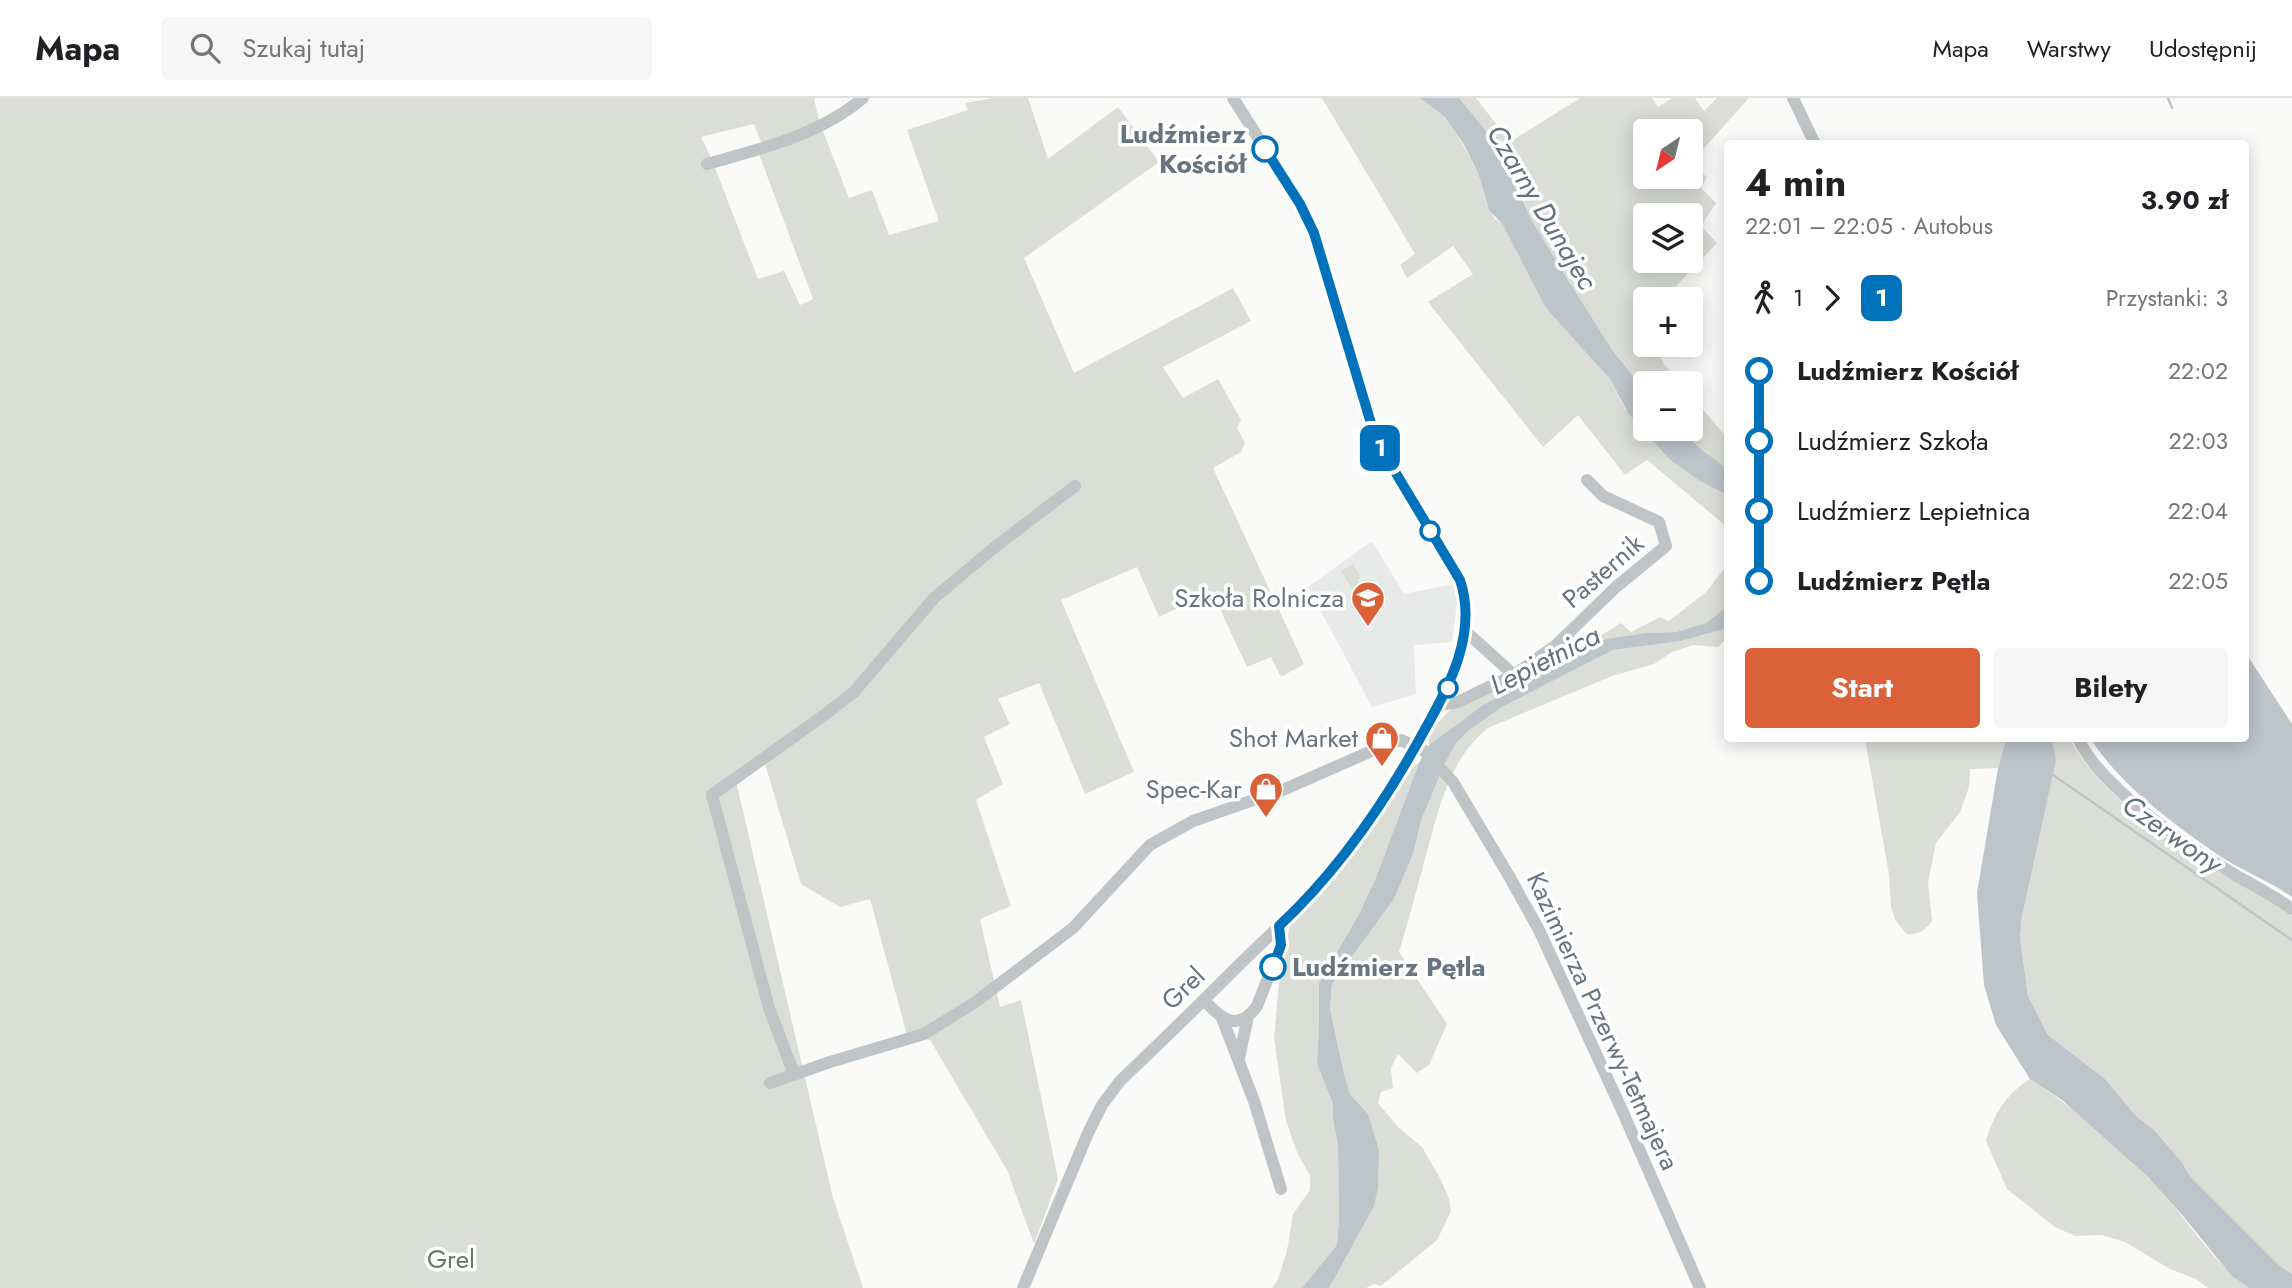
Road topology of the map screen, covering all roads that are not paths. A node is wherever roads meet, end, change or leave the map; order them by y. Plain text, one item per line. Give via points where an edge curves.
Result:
1 (863, 98) edge
2 (1233, 98) edge
3 (1793, 98) edge
4 (1813, 140) edge
5 (707, 164) dead end
6 (1587, 480) dead end
7 (1075, 486) dead end
8 (1463, 629) junction
9 (1514, 675) junction
10 (1440, 705) junction
11 (2080, 742) edge
12 (1419, 748) junction
13 (2292, 909) edge
14 (1279, 926) junction
15 (1204, 1000) junction
16 (1248, 1017) junction
17 (1222, 1018) junction
18 (1239, 1058) junction
19 (794, 1074) junction
20 (770, 1083) dead end
21 (1281, 1189) dead end
22 (1023, 1288) edge
23 (1700, 1288) edge

1 - 5 street via 819,126
2 - 8 street via 1314,233 1376,440 1460,580 1465,600
3 - 4 street
6 - 9 street, Pasternik via 1603,496 1659,522 1666,546 1555,646
7 - 19 street via 934,598 854,692 712,795 769,1008
8 - 9 street
8 - 10 street via 1453,676
9 - 10 street, Pasternik via 1458,702
10 - 12 street
11 - 13 street via 2110,782 2139,807 2229,872
12 - 14 street, Grel via 1361,834
12 - 19 street via 1401,740 1392,742 1285,789 1193,821 1150,845 1073,928 974,1003 924,1034
12 - 23 street, Kazimierza Przerwy-Tetmajera via 1463,795 1539,930
14 - 15 street, Grel
14 - 16 street via 1281,945 1257,1006
15 - 17 street
15 - 22 street, Grel via 1102,1105
16 - 17 street
16 - 18 street
17 - 18 street
18 - 21 street
19 - 20 street

